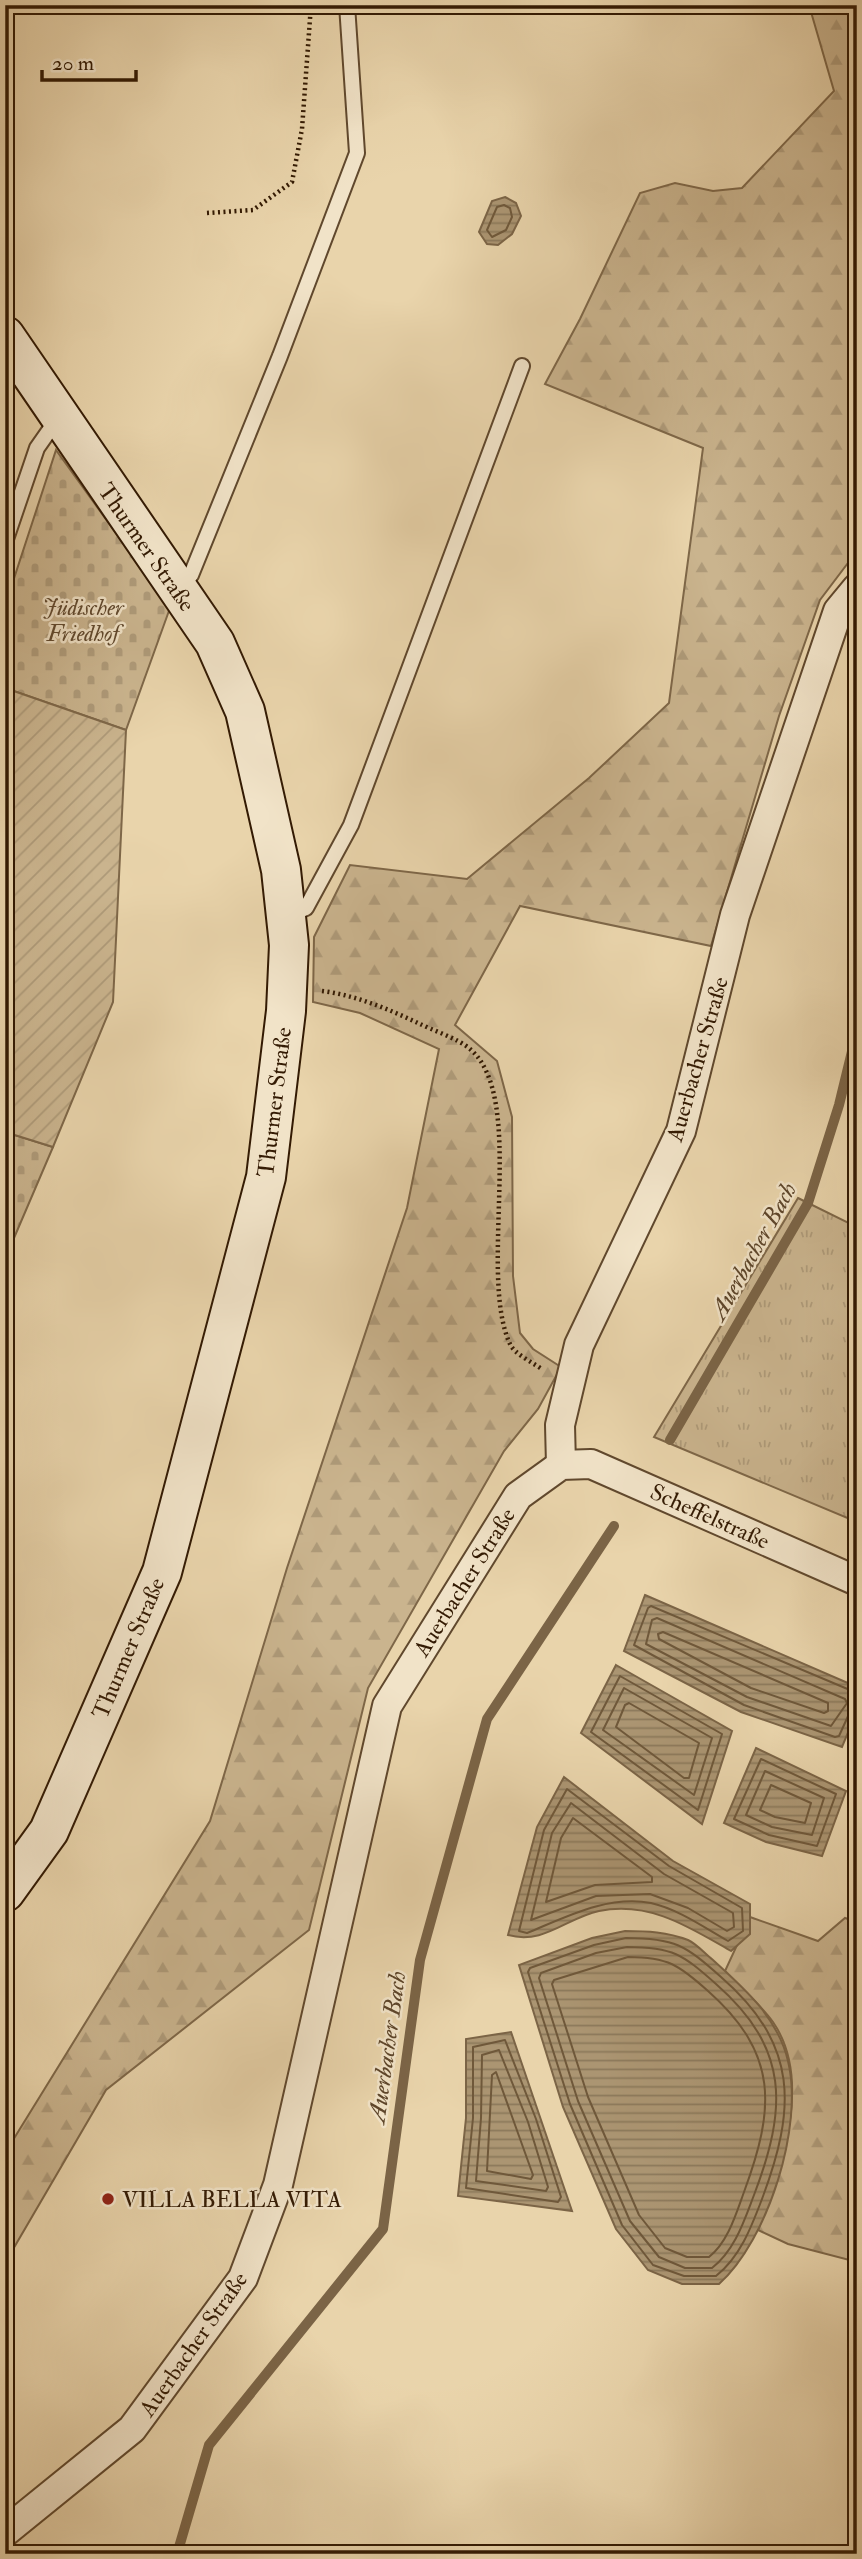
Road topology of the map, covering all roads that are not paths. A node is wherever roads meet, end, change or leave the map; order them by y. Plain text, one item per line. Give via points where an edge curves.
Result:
1 (347, 5) edge
2 (5, 336) edge
3 (522, 366) dead end
4 (59, 417) junction
5 (5, 542) edge
6 (857, 588) edge
7 (178, 590) junction
8 (286, 916) junction
9 (561, 1465) junction
10 (857, 1581) edge
11 (5, 1892) edge
12 (5, 2532) edge

1 - 7 lane via 357,153 191,575
2 - 4 street, Thurmer Straße
3 - 8 lane via 351,825 306,908
4 - 5 lane via 37,448
4 - 7 street, Thurmer Straße
6 - 9 street, Auerbacher Straße via 838,611 735,915 681,1131 579,1345 560,1425
7 - 8 street, Thurmer Straße via 215,643 246,711 281,870
8 - 11 street, Thurmer Straße via 287,987 266,1177 162,1572 49,1831
9 - 10 street, Scheffelstraße via 591,1464
9 - 12 street, Auerbacher Straße via 518,1496 387,1706 278,2185 243,2278 132,2429

